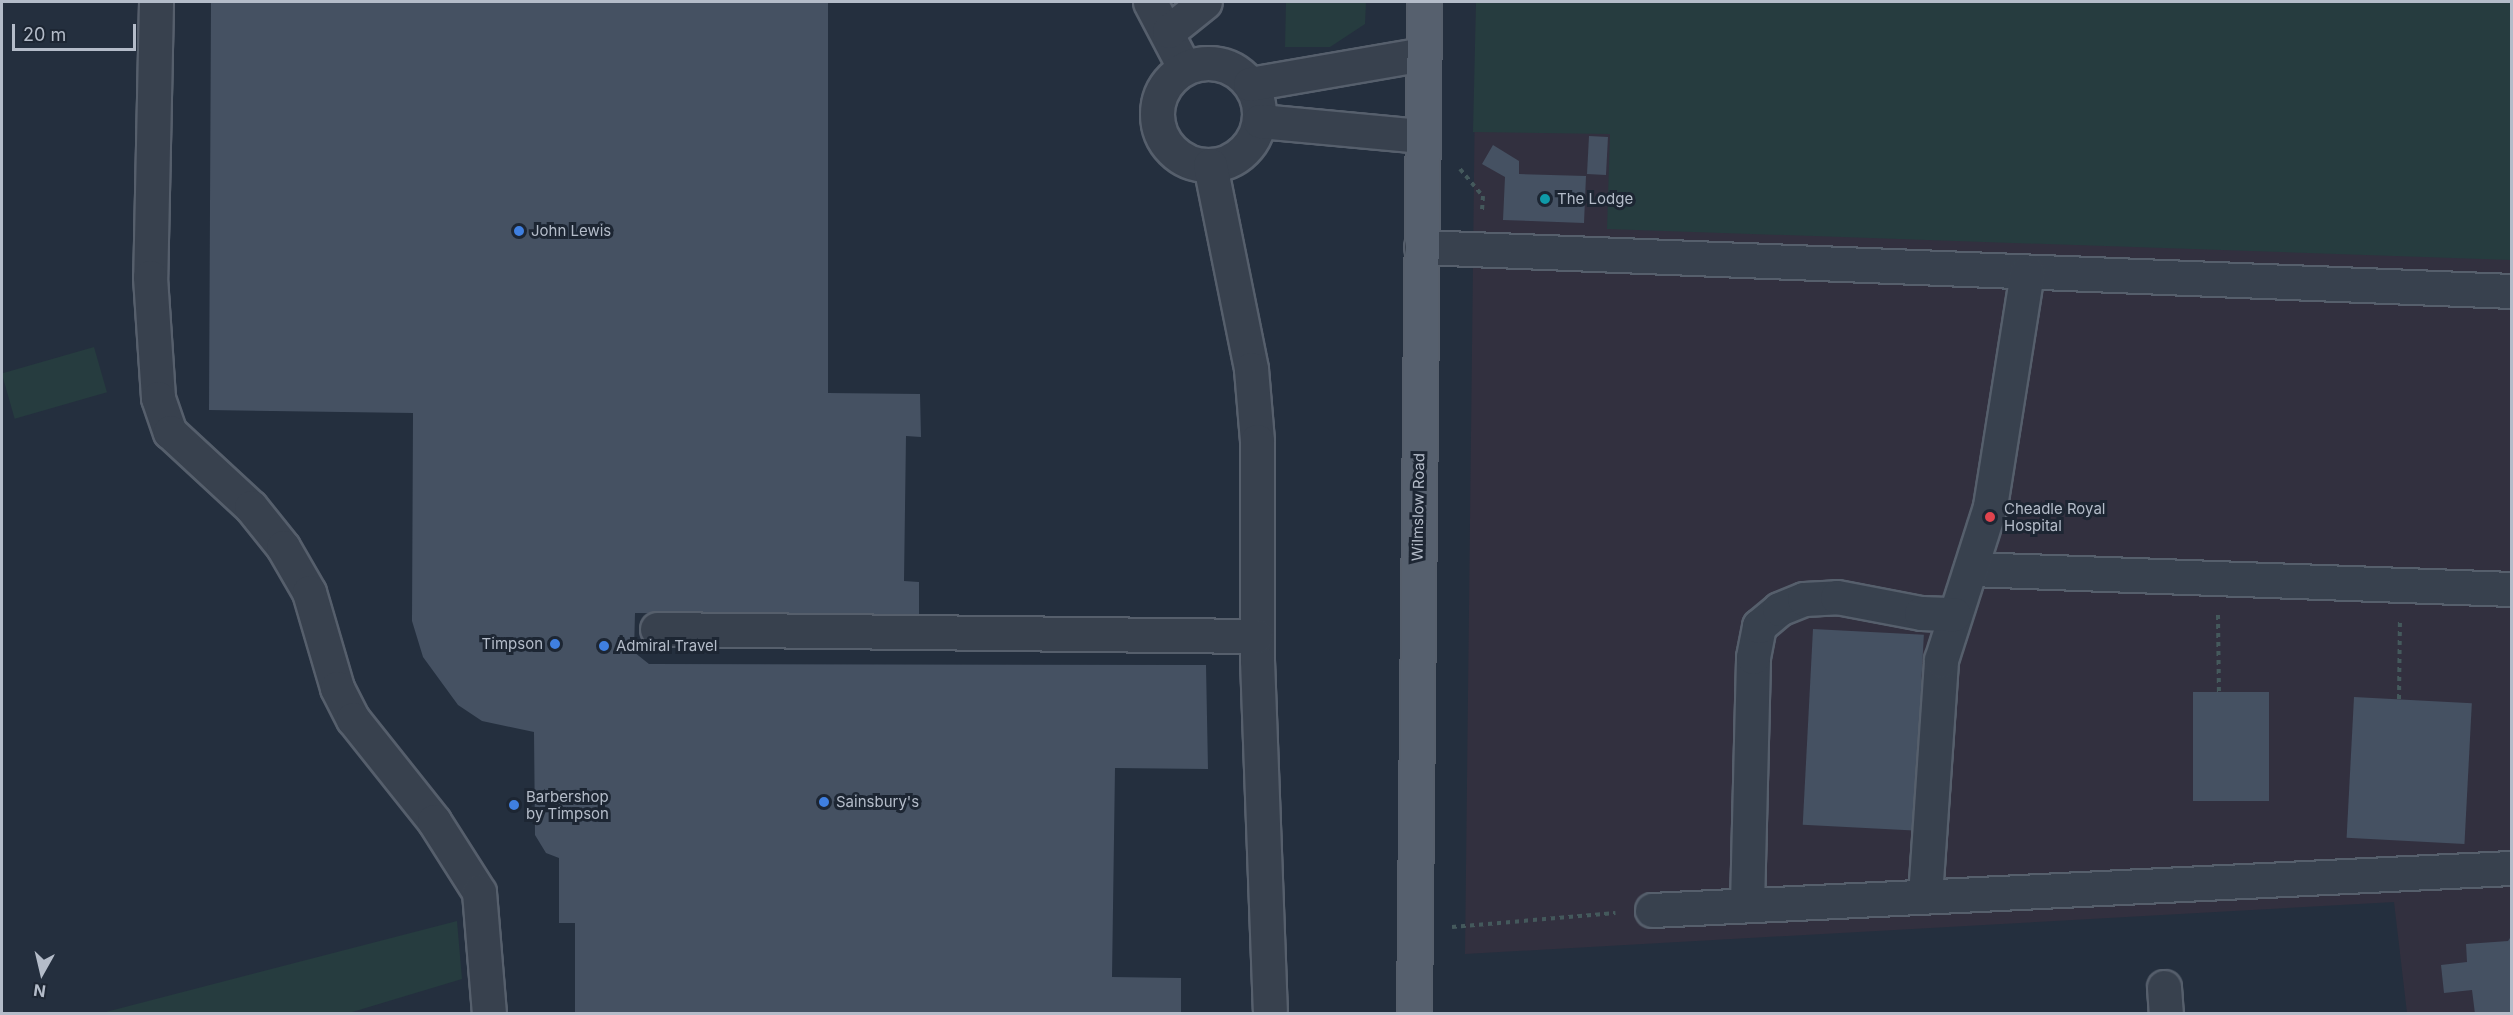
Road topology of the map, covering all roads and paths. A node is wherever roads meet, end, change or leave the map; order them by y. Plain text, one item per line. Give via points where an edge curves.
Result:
1 (156, 2) edge
2 (1150, 2) edge
3 (1204, 2) edge
4 (1424, 2) edge
5 (1169, 30) junction
6 (1423, 54) junction
7 (1184, 68) junction
8 (1250, 84) junction
9 (1260, 121) junction
10 (1422, 136) junction
11 (1210, 165) junction
12 (1421, 247) junction
13 (2027, 272) junction
14 (2511, 291) edge
15 (1971, 569) junction
16 (2218, 578) junction
17 (2401, 584) junction
18 (2511, 588) edge
19 (1954, 614) junction
20 (657, 629) dead end
21 (1256, 636) junction
22 (2219, 692) dead end
23 (2399, 699) dead end
24 (2511, 868) edge
25 (1926, 896) junction
26 (1747, 905) junction
27 (1652, 910) joint
28 (1413, 932) junction
29 (1270, 1010) dead end
30 (489, 1014) edge
31 (1414, 1014) edge

1 - 30 lane via 150,277 158,398 170,432 251,507 283,547 309,592 337,688 353,719 434,821 479,892
2 - 5 lane
3 - 5 lane
4 - 6 main road, Wilmslow Road
5 - 7 lane
6 - 8 lane
6 - 10 main road, Wilmslow Road
7 - 8 lane via 1199,63 1230,66
7 - 11 lane via 1162,89 1159,131 1174,153
8 - 9 lane
9 - 10 lane
9 - 11 lane via 1243,152
10 - 12 main road, Wilmslow Road
11 - 21 lane via 1251,369 1257,441
12 - 13 lane
12 - 28 main road, Wilmslow Road
13 - 14 lane
13 - 15 lane via 2006,428
15 - 16 lane
15 - 19 lane
16 - 17 lane
16 - 22 path
17 - 18 lane
17 - 23 path
19 - 25 lane via 1934,710
19 - 26 lane via 1921,613 1837,597 1804,599 1779,609 1759,626 1753,657
20 - 21 lane
21 - 29 lane
24 - 25 lane
25 - 26 lane
26 - 27 lane
27 - 28 path
28 - 31 main road, Wilmslow Road

